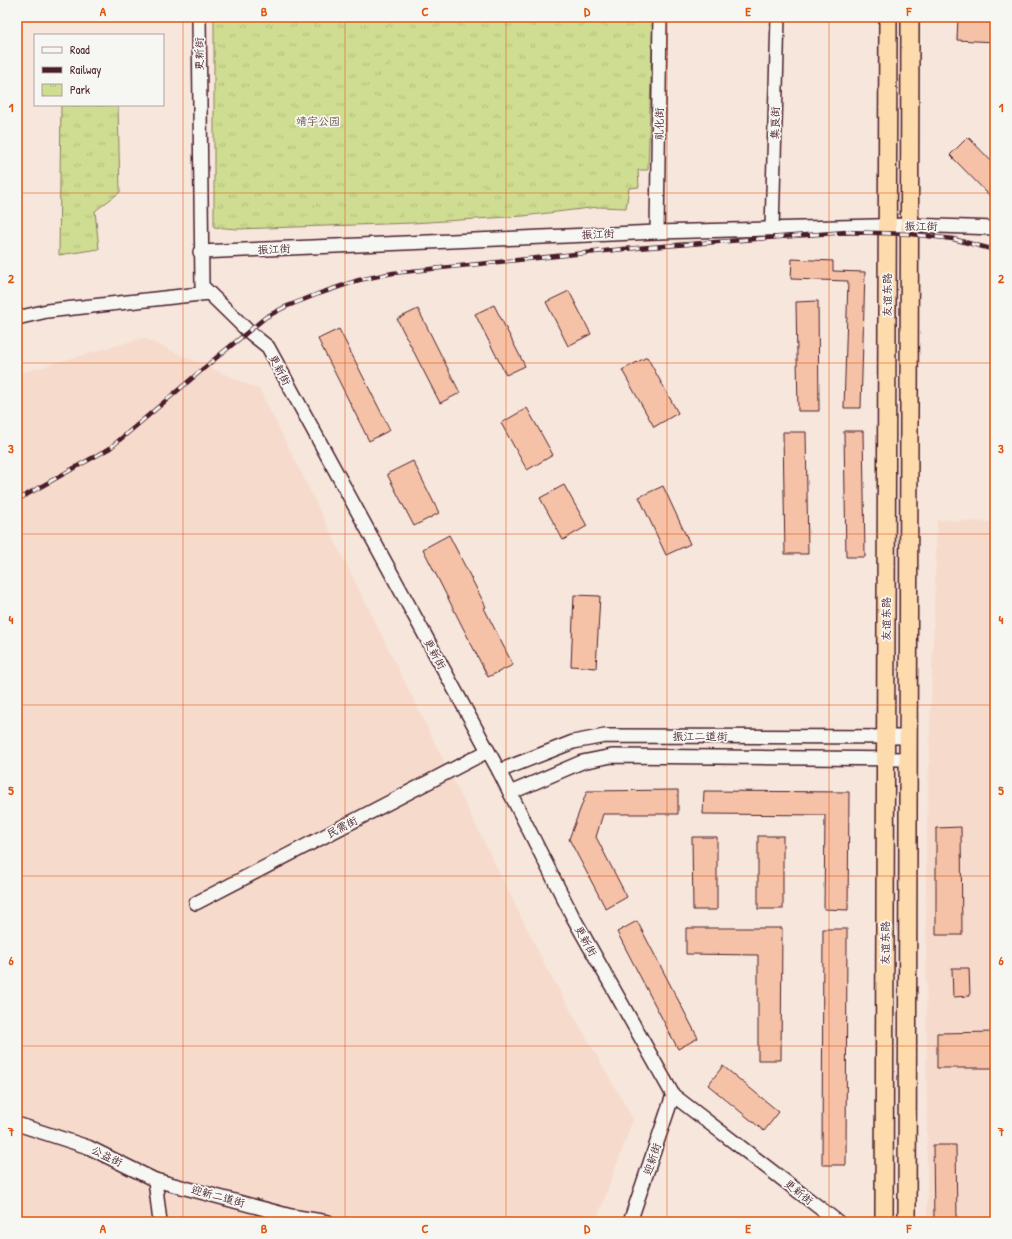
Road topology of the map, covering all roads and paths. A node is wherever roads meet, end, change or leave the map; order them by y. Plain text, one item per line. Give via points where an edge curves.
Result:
1 (199, 17) edge
2 (660, 17) edge
3 (778, 17) edge
4 (888, 17) edge
5 (910, 17) edge
6 (910, 225) junction
7 (888, 226) junction
8 (995, 228) edge
9 (772, 229) junction
10 (657, 232) junction
11 (200, 252) junction
12 (205, 290) junction
13 (17, 310) edge
14 (17, 318) edge
15 (886, 737) junction
16 (908, 737) junction
17 (488, 751) junction
18 (908, 759) junction
19 (886, 760) junction
20 (499, 772) junction
21 (510, 793) junction
22 (196, 903) dead end
23 (673, 1095) junction
24 (17, 1124) edge
25 (155, 1180) junction
26 (160, 1222) edge
27 (328, 1222) edge
28 (630, 1222) edge
29 (838, 1222) edge
30 (884, 1222) edge
31 (907, 1222) edge

1 - 11 street, 更新街
2 - 10 street, 礼化街
3 - 9 street, 集良街
4 - 7 highway, 友谊东路
5 - 6 highway, 友谊东路
6 - 7 street, 振江街
6 - 8 street, 振江街
6 - 16 highway, 友谊东路
7 - 9 street, 振江街
7 - 15 highway, 友谊东路
9 - 10 street, 振江街
10 - 11 street, 振江街
11 - 12 street, 更新街
12 - 13 street
12 - 14 street
12 - 17 street, 更新街 via 268,347
15 - 16 street, 振江二道街
15 - 19 highway, 友谊东路
15 - 20 street, 振江二道街 via 605,736 573,742
16 - 18 highway, 友谊东路
17 - 20 street, 更新街
17 - 22 street, 民需街
18 - 19 street, 振江二道街
18 - 31 highway, 友谊东路
19 - 21 street, 振江二道街 via 612,756 582,762
19 - 30 highway, 友谊东路
20 - 21 street, 更新街
21 - 23 street, 更新街 via 573,917
23 - 28 street, 迎新街
23 - 29 street, 更新街
24 - 25 street, 公益街 via 88,1147
25 - 26 street
25 - 27 street, 迎新二道街 via 291,1216

